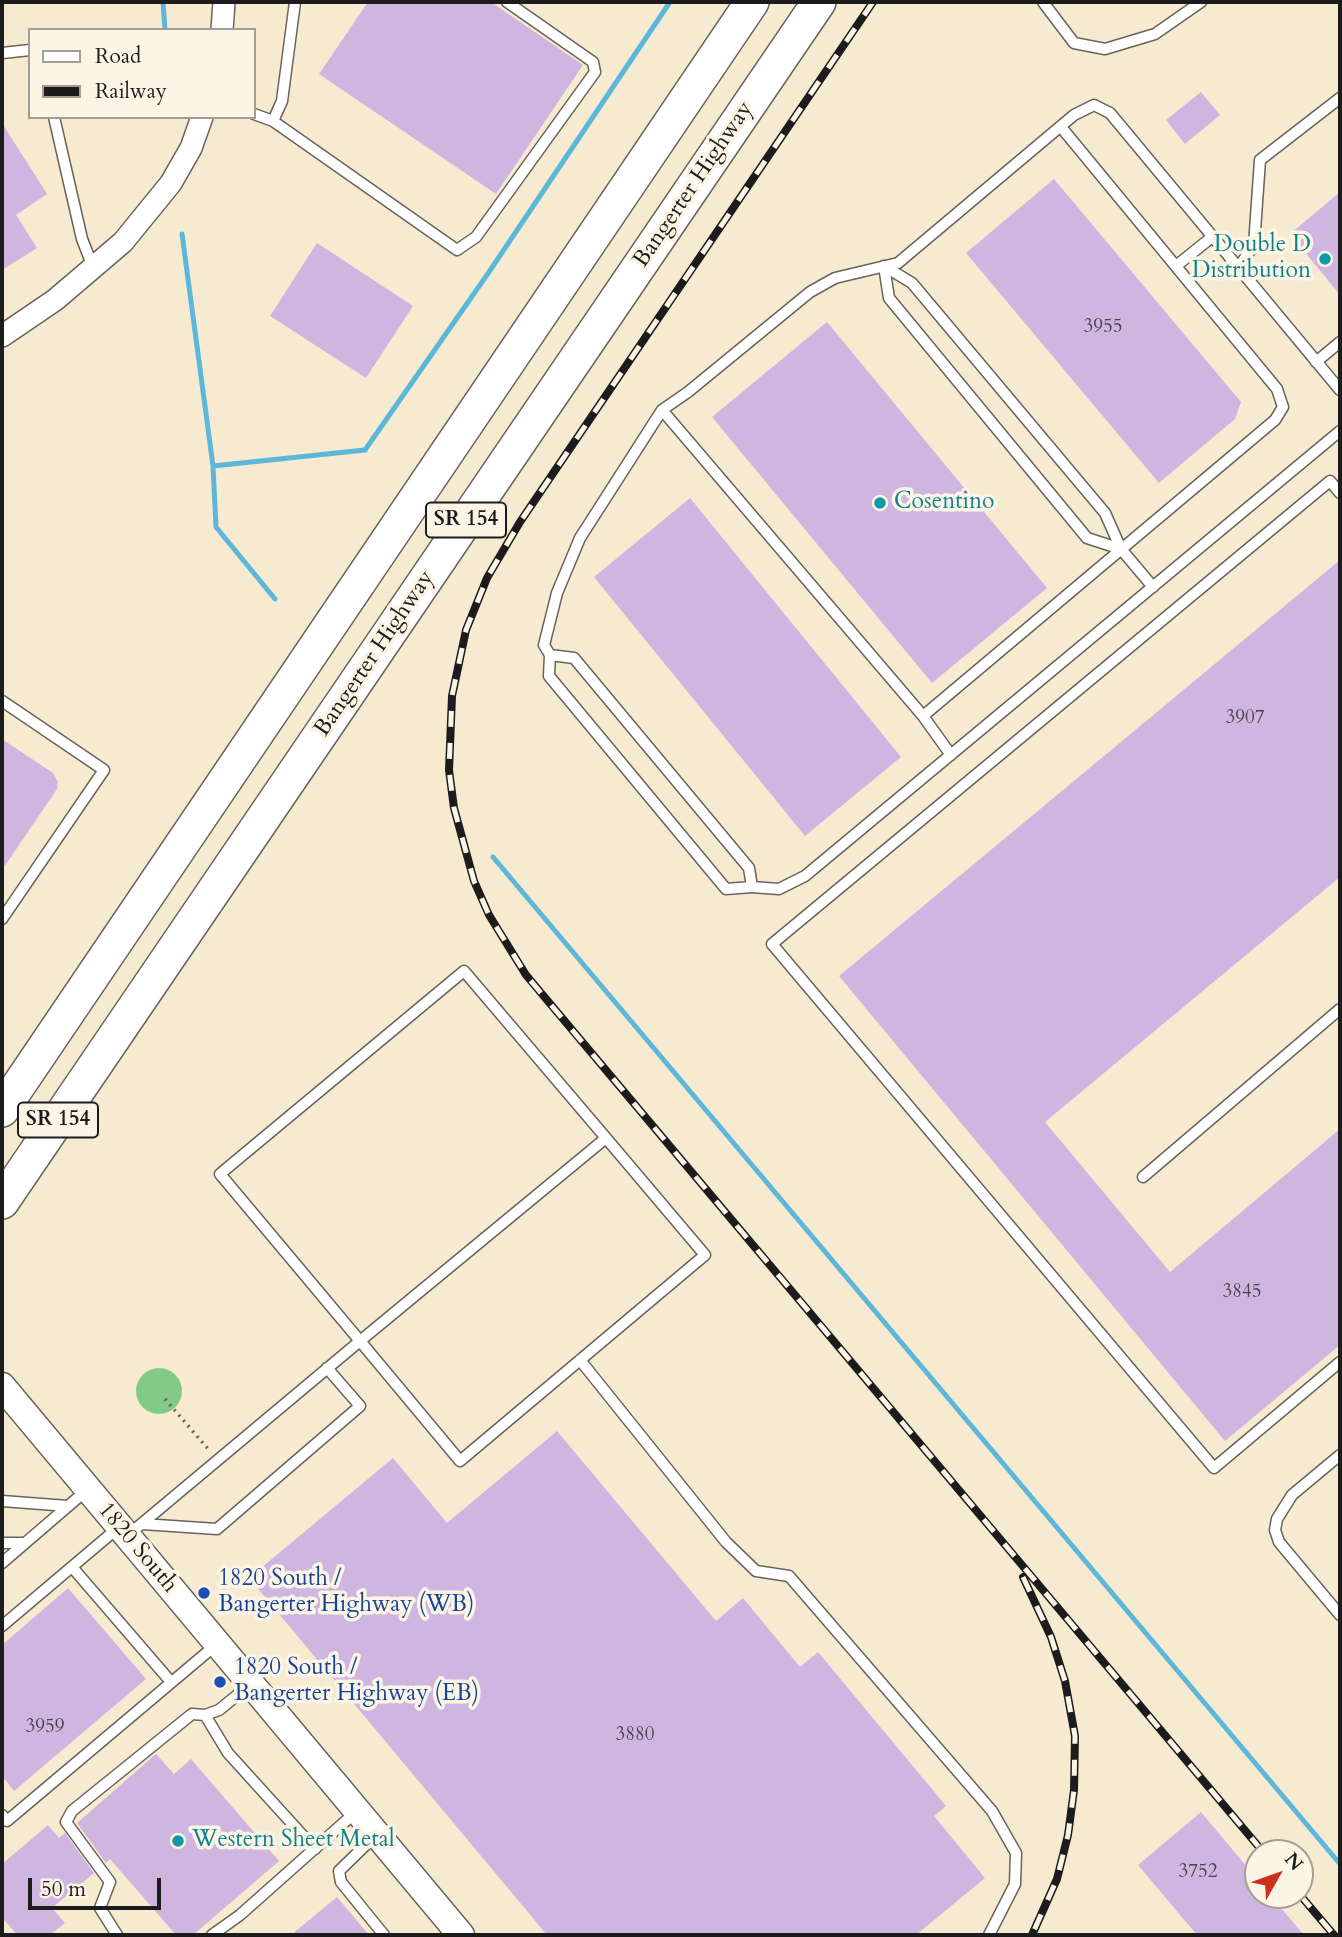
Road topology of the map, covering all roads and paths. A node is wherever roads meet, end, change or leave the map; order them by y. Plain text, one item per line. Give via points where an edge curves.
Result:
1 (224, 2) edge
2 (295, 2) edge
3 (507, 2) edge
4 (752, 2) edge
5 (819, 2) edge
6 (1043, 2) edge
7 (1201, 2) edge
8 (222, 28) edge
9 (28, 50) edge
10 (2, 52) edge
11 (1340, 98) edge
12 (256, 115) edge
13 (54, 119) edge
14 (201, 119) edge
15 (273, 121) junction
16 (1061, 127) junction
17 (1212, 237) junction
18 (884, 266) junction
19 (1176, 266) junction
20 (93, 267) junction
21 (1238, 268) junction
22 (2, 336) edge
23 (1340, 342) edge
24 (1316, 362) junction
25 (1340, 390) edge
26 (662, 411) junction
27 (1340, 431) edge
28 (1340, 493) edge
29 (1121, 549) junction
30 (1153, 587) junction
31 (550, 655) junction
32 (2, 701) edge
33 (923, 716) junction
34 (951, 755) junction
35 (752, 887) junction
36 (2, 919) edge
37 (1340, 1009) edge
38 (2, 1110) edge
39 (606, 1138) junction
40 (1143, 1177) dead end
41 (2, 1202) edge
42 (360, 1341) junction
43 (580, 1360) junction
44 (1340, 1362) edge
45 (327, 1368) junction
46 (2, 1386) edge
47 (165, 1399) dead end
48 (1340, 1455) edge
49 (218, 1461) junction
50 (78, 1497) junction
51 (2, 1501) edge
52 (130, 1529) junction
53 (2, 1543) edge
54 (24, 1543) junction
55 (2, 1563) edge
56 (72, 1567) junction
57 (1340, 1615) edge
58 (2, 1626) edge
59 (217, 1644) junction
60 (171, 1682) junction
61 (251, 1684) junction
62 (205, 1715) junction
63 (357, 1811) junction
64 (2, 1815) edge
65 (377, 1834) junction
66 (314, 1849) junction
67 (117, 1935) edge
68 (212, 1935) edge
69 (384, 1935) edge
70 (461, 1935) edge
71 (989, 1935) edge

1 - 8 street
2 - 15 lane via 282,101
3 - 15 lane via 593,62 595,72 476,237 457,250
4 - 38 highway, SR 154
5 - 41 highway, Bangerter Highway / SR 154
6 - 7 lane via 1074,43 1105,49 1155,34
9 - 10 lane
11 - 21 lane via 1260,160 1254,245
12 - 15 lane
13 - 20 lane via 82,239
14 - 20 street via 171,183 123,242
16 - 17 lane via 1094,105 1110,113
16 - 18 lane via 898,263
16 - 19 lane
17 - 19 lane
17 - 21 lane
18 - 26 lane via 835,278 810,292
18 - 29 lane via 912,284 1096,502
18 - 29 lane via 890,298 1087,538
19 - 29 lane via 1277,389 1283,407 1275,420
20 - 22 street
21 - 24 lane
23 - 24 lane
24 - 25 lane
26 - 31 lane via 580,538 557,593 544,645
26 - 33 lane
27 - 30 lane
28 - 44 lane via 1330,481 772,944 1213,1468
29 - 30 lane
29 - 33 lane
30 - 34 lane
31 - 35 lane via 574,658 749,868
31 - 35 lane via 549,676 726,889
32 - 36 lane via 104,770
33 - 34 lane
34 - 35 lane via 805,876 779,889
37 - 40 lane
39 - 42 lane
39 - 42 lane via 464,971 220,1174
39 - 43 lane via 705,1255
42 - 43 lane via 460,1461
42 - 45 lane
43 - 71 lane via 726,1542 756,1571 789,1576 992,1811 1016,1853 1016,1884
45 - 49 lane
45 - 52 lane via 360,1406 216,1529
46 - 50 street, 1820 South
47 - 49 path
48 - 57 lane via 1292,1495 1275,1530 1279,1542
49 - 52 lane
50 - 51 lane
50 - 52 street, 1820 South
50 - 54 lane
52 - 56 lane
52 - 59 street, 1820 South
53 - 54 lane
54 - 55 lane
56 - 58 lane
56 - 60 lane
59 - 60 lane
59 - 61 street, 1820 South
60 - 64 lane via 7,1821
61 - 62 lane via 219,1710
61 - 63 street, 1820 South
62 - 66 lane via 229,1753
62 - 67 lane via 192,1714 72,1811 66,1822 110,1882 100,1908
63 - 65 street, 1820 South
63 - 66 lane
65 - 69 lane via 339,1871 341,1882
65 - 70 street, 1820 South
66 - 68 lane

